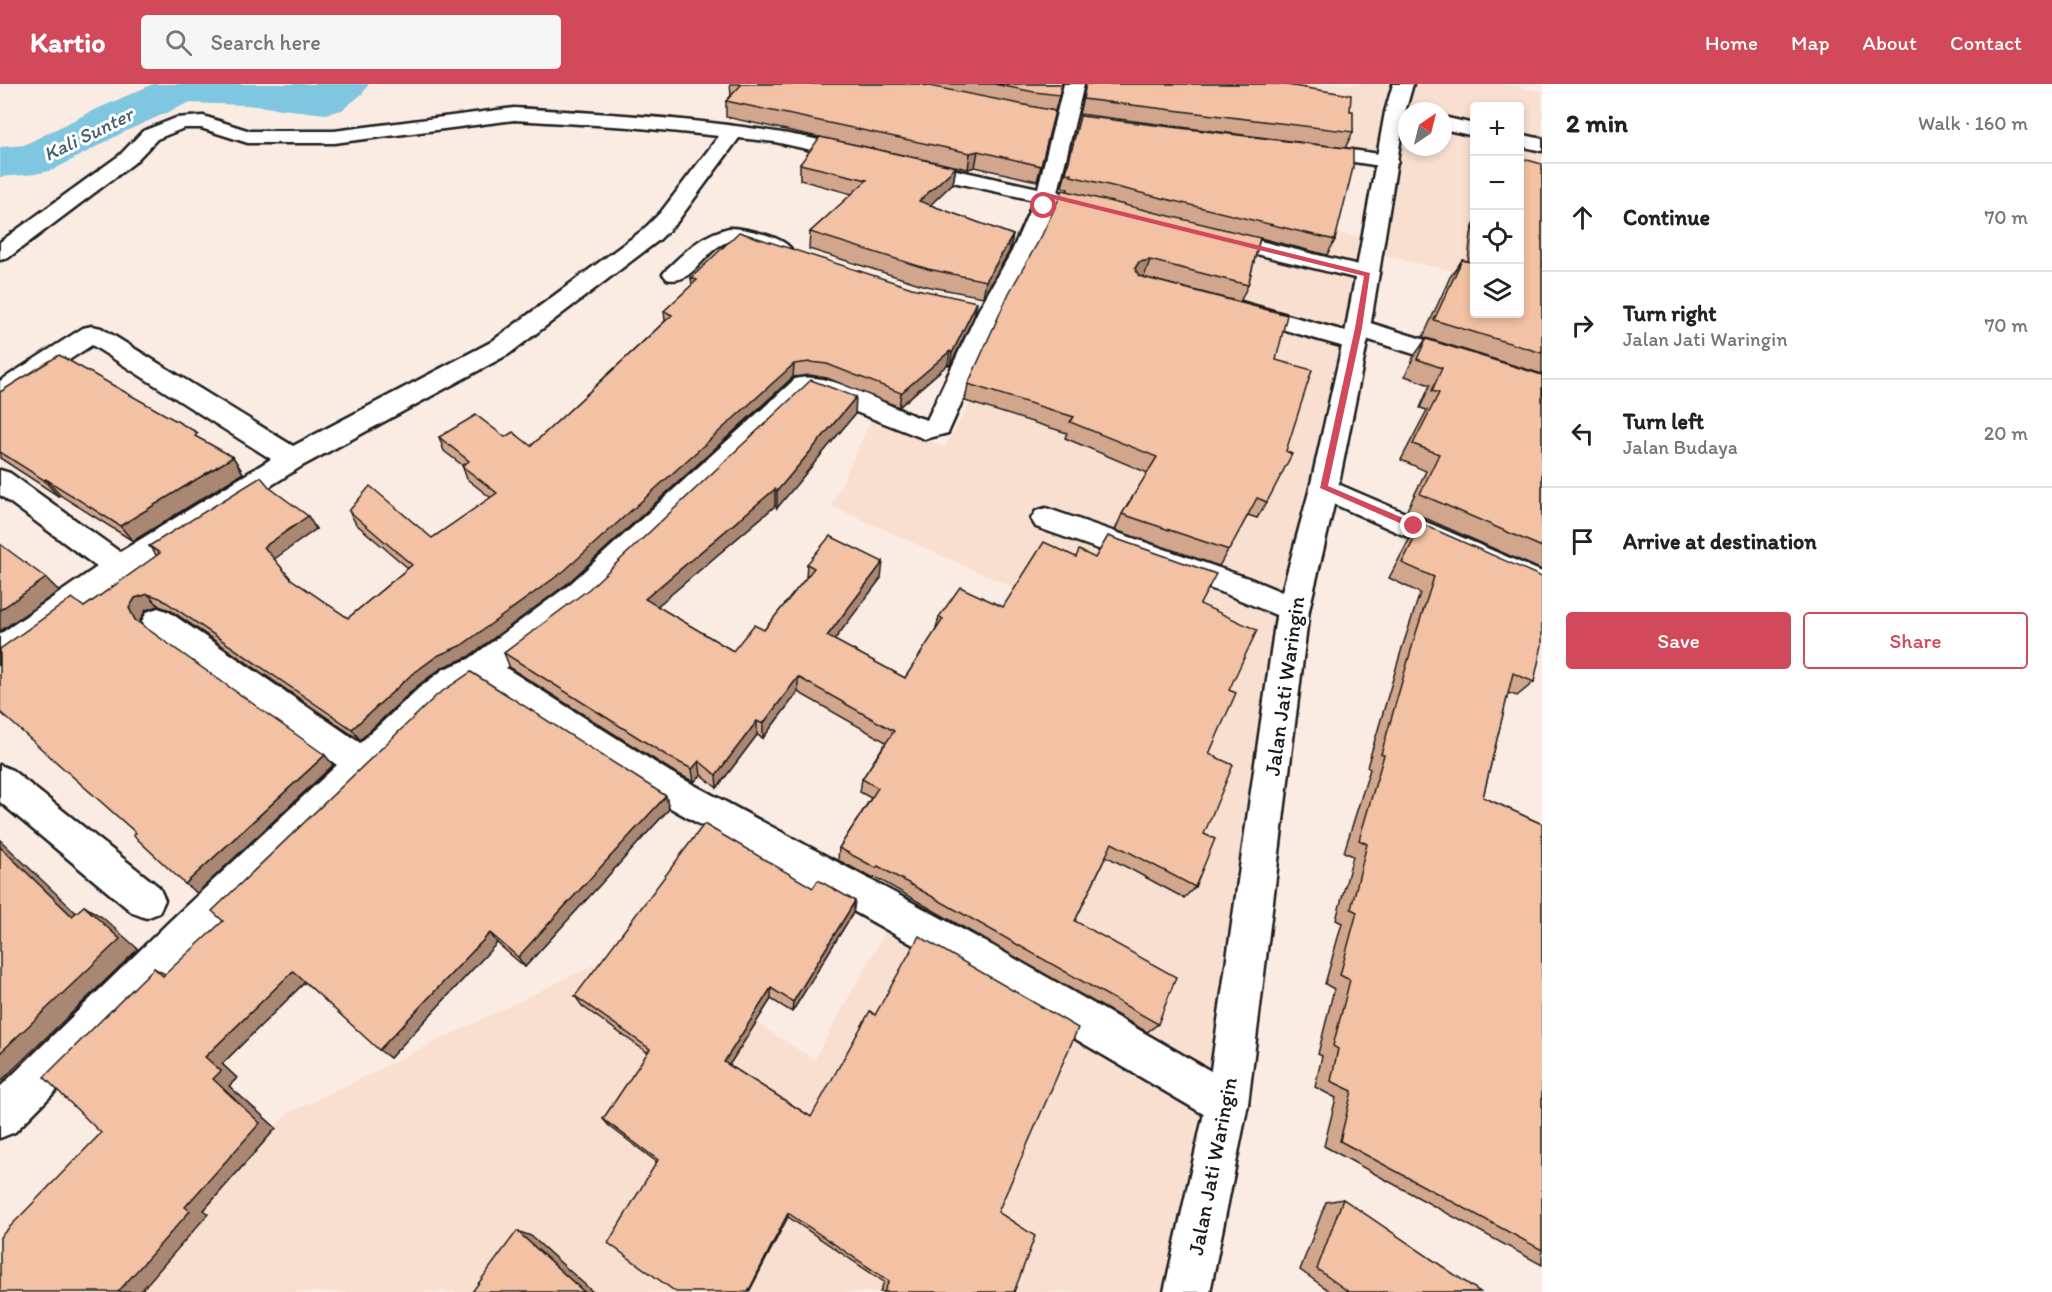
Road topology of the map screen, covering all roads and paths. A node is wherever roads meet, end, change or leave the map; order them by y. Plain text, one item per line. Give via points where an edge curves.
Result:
1 (1074, 84) edge
2 (1041, 117) edge
3 (1064, 119) junction
4 (1398, 119) edge
5 (1085, 122) edge
6 (1452, 125) edge
7 (1470, 129) edge
8 (733, 132) junction
9 (1524, 141) edge
10 (1542, 144) edge
11 (1287, 147) edge
12 (1387, 160) junction
13 (1047, 195) junction
14 (1127, 215) edge
15 (1196, 232) edge
16 (0, 253) edge
17 (801, 256) edge
18 (675, 274) dead end
19 (1367, 274) junction
20 (1219, 305) edge
21 (1357, 335) junction
22 (1542, 385) edge
23 (0, 393) edge
24 (292, 459) junction
25 (0, 480) edge
26 (1324, 488) junction
27 (1046, 519) dead end
28 (119, 567) junction
29 (1542, 585) edge
30 (1293, 610) junction
31 (158, 621) dead end
32 (0, 651) edge
33 (481, 669) junction
34 (361, 763) junction
35 (0, 781) edge
36 (146, 900) dead end
37 (1227, 1104) junction
38 (0, 1117) edge
39 (1187, 1292) edge

1 - 3 street
2 - 3 street
3 - 5 street
3 - 13 street
4 - 12 street, Jalan Jati Waringin
6 - 7 street
8 - 13 street via 775,136
8 - 16 street via 514,114 333,137 248,137 203,122 183,122 150,135 127,159
8 - 24 street via 651,235 500,348
9 - 10 street
11 - 12 street
12 - 19 street, Jalan Jati Waringin
13 - 14 street
13 - 33 street via 1024,251 981,307 946,412 936,428 925,430 819,386 804,386 580,594
15 - 19 street
17 - 18 street via 737,235 722,236
19 - 21 street, Jalan Jati Waringin
20 - 21 street
21 - 22 street
21 - 26 street, Jalan Jati Waringin
23 - 24 street via 88,332
24 - 28 street
25 - 28 street
26 - 29 street
26 - 30 street, Jalan Jati Waringin
27 - 30 street via 1237,586
28 - 32 street
30 - 37 street, Jalan Jati Waringin
31 - 34 street
33 - 34 street via 456,679 430,698
33 - 37 street via 657,783 979,960
34 - 38 street
35 - 36 street
37 - 39 street, Jalan Jati Waringin

